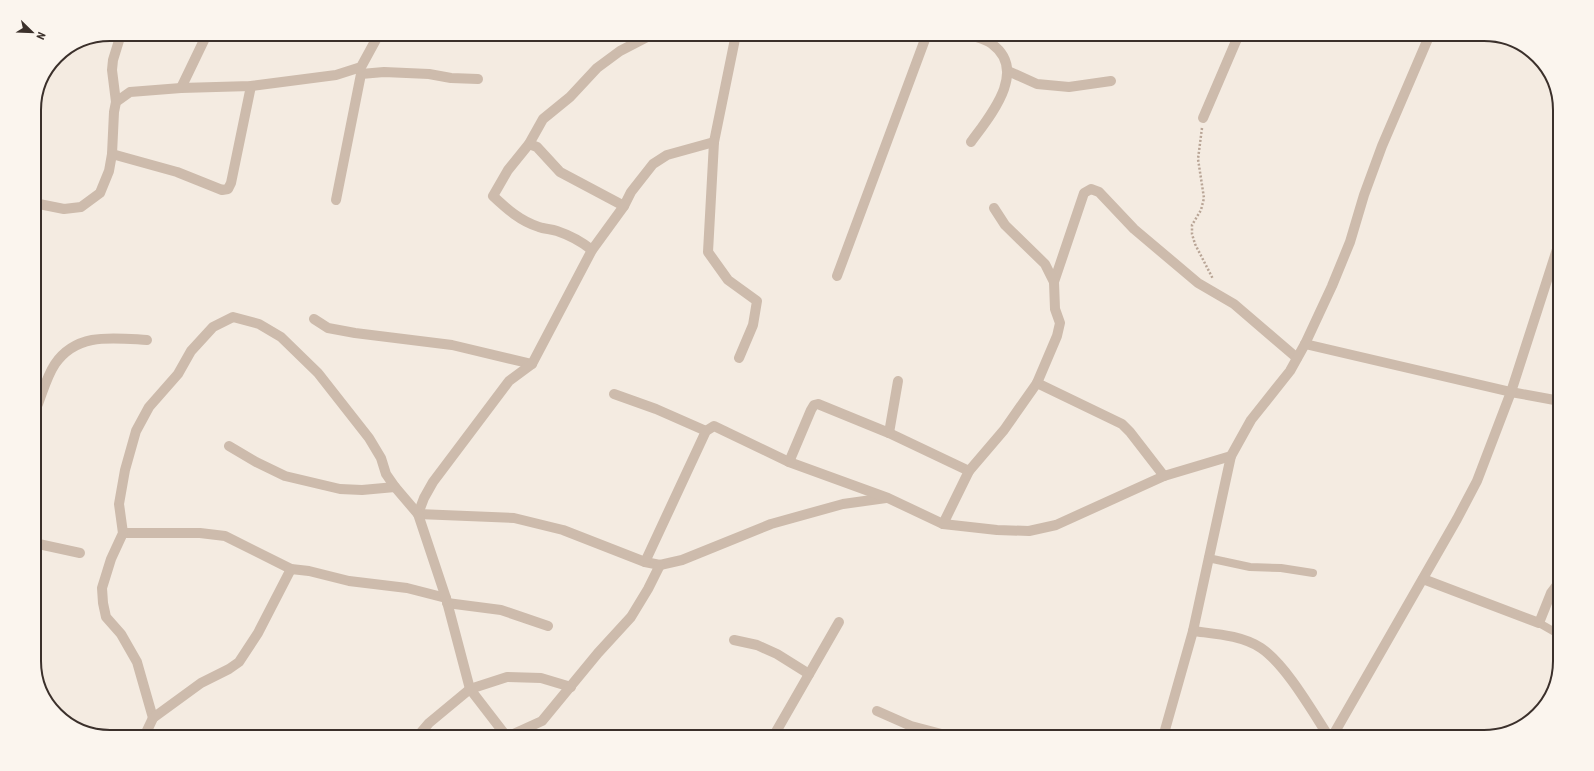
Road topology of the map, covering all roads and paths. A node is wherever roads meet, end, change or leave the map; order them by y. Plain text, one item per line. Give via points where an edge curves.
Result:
1 (119, 41) edge
2 (204, 41) edge
3 (376, 41) edge
4 (639, 41) edge
5 (735, 41) edge
6 (924, 41) edge
7 (986, 41) edge
8 (1237, 41) edge
9 (1427, 41) edge
10 (361, 71) junction
11 (1008, 71) junction
12 (478, 79) dead end
13 (1111, 82) dead end
14 (251, 86) junction
15 (181, 88) junction
16 (116, 102) junction
17 (1203, 118) joint
18 (714, 142) junction
19 (971, 142) dead end
20 (529, 144) junction
21 (112, 154) junction
22 (336, 200) dead end
23 (41, 205) edge
24 (624, 206) junction
25 (994, 208) dead end
26 (592, 250) junction
27 (1553, 272) edge
28 (837, 276) dead end
29 (1054, 282) junction
30 (1222, 296) junction
31 (314, 319) dead end
32 (147, 340) dead end
33 (1305, 344) junction
34 (739, 358) dead end
35 (1297, 358) junction
36 (532, 364) junction
37 (898, 381) dead end
38 (1037, 383) junction
39 (1511, 392) junction
40 (614, 394) dead end
41 (41, 397) edge
42 (1553, 400) edge
43 (706, 431) junction
44 (889, 433) junction
45 (229, 446) dead end
46 (1230, 456) junction
47 (789, 462) junction
48 (969, 471) junction
49 (1164, 476) junction
50 (395, 487) junction
51 (888, 498) junction
52 (418, 514) junction
53 (942, 524) junction
54 (122, 533) junction
55 (41, 545) edge
56 (80, 553) dead end
57 (1208, 558) junction
58 (645, 562) junction
59 (660, 564) junction
60 (291, 569) junction
61 (1313, 573) dead end
62 (1423, 579) junction
63 (1553, 590) edge
64 (447, 601) junction
65 (839, 622) dead end
66 (1539, 623) junction
67 (548, 626) dead end
68 (1193, 630) junction
69 (1553, 630) edge
70 (734, 640) dead end
71 (809, 674) junction
72 (571, 687) junction
73 (470, 689) junction
74 (877, 712) dead end
75 (153, 718) junction
76 (147, 730) edge
77 (423, 730) edge
78 (502, 730) edge
79 (522, 730) edge
80 (777, 730) edge
81 (926, 730) edge
82 (1165, 730) edge
83 (1325, 730) edge
84 (1334, 730) edge

1 - 16 street via 112,70
2 - 15 street
3 - 10 street
4 - 20 street via 597,68 543,119
5 - 18 street
6 - 28 street
7 - 11 street via 992,43 1002,54
8 - 17 street
9 - 33 street via 1382,146 1350,242
10 - 12 street
10 - 14 street
10 - 22 street
11 - 13 street via 1037,84 1069,87
11 - 19 street via 1007,81 993,111
14 - 15 street
14 - 21 street via 228,188 222,190 177,172
15 - 16 street via 130,92
16 - 21 street
17 - 30 path via 1198,159 1204,198 1192,225 1192,234
18 - 24 street via 667,155 653,164 631,192
18 - 34 street via 708,252 728,280 757,301 753,325
20 - 24 street via 537,147 560,172
20 - 26 street via 508,170 493,196 508,211 522,219 539,227 557,231
21 - 23 street via 109,171 100,194 81,207 64,210
24 - 26 street
25 - 29 street via 1005,225 1045,264
26 - 36 street
27 - 39 street
29 - 30 street via 1084,193 1091,189 1099,192 1134,228 1198,283
29 - 38 street via 1055,309 1060,323
30 - 35 street
31 - 36 street via 328,328 452,345
32 - 41 street via 102,338 79,343 68,350 55,365
33 - 35 street
33 - 39 street
35 - 46 street via 1290,372 1251,420
36 - 52 street via 504,388 433,482
37 - 44 street
38 - 48 street via 1004,430
38 - 49 street via 1122,424
39 - 42 street
39 - 62 street via 1477,481
40 - 43 street
43 - 47 street via 714,426 721,428
43 - 58 street
44 - 47 street via 818,404 814,405
44 - 48 street
45 - 50 street via 285,476 340,489
46 - 49 street
46 - 57 street
47 - 51 street
48 - 53 street
49 - 53 street via 1056,525 1028,531
50 - 52 street
50 - 54 street via 369,438 318,373 281,337 259,324 234,317 213,327 191,351 178,374 149,407 136,431 119,504
51 - 53 street
51 - 59 street via 843,504 771,524 682,560
52 - 58 street via 514,518 563,530
52 - 64 street
54 - 60 street via 200,533 224,536
54 - 75 street via 102,588 103,603 106,617 121,634 137,662
55 - 56 street
57 - 61 lane via 1250,567
57 - 68 street
58 - 59 street
59 - 72 street via 631,617
60 - 64 street via 349,581 407,588
60 - 75 street via 258,633 239,662 201,683
62 - 66 street
62 - 84 street
63 - 66 street
64 - 67 street via 501,610
64 - 73 street
65 - 71 street
66 - 69 lane
68 - 82 street
68 - 83 street via 1236,637 1261,648 1284,669
70 - 71 street via 757,645
71 - 80 street
72 - 73 street via 541,678 507,677
72 - 79 street via 542,721
73 - 77 street
73 - 78 street
74 - 81 street
75 - 76 street

